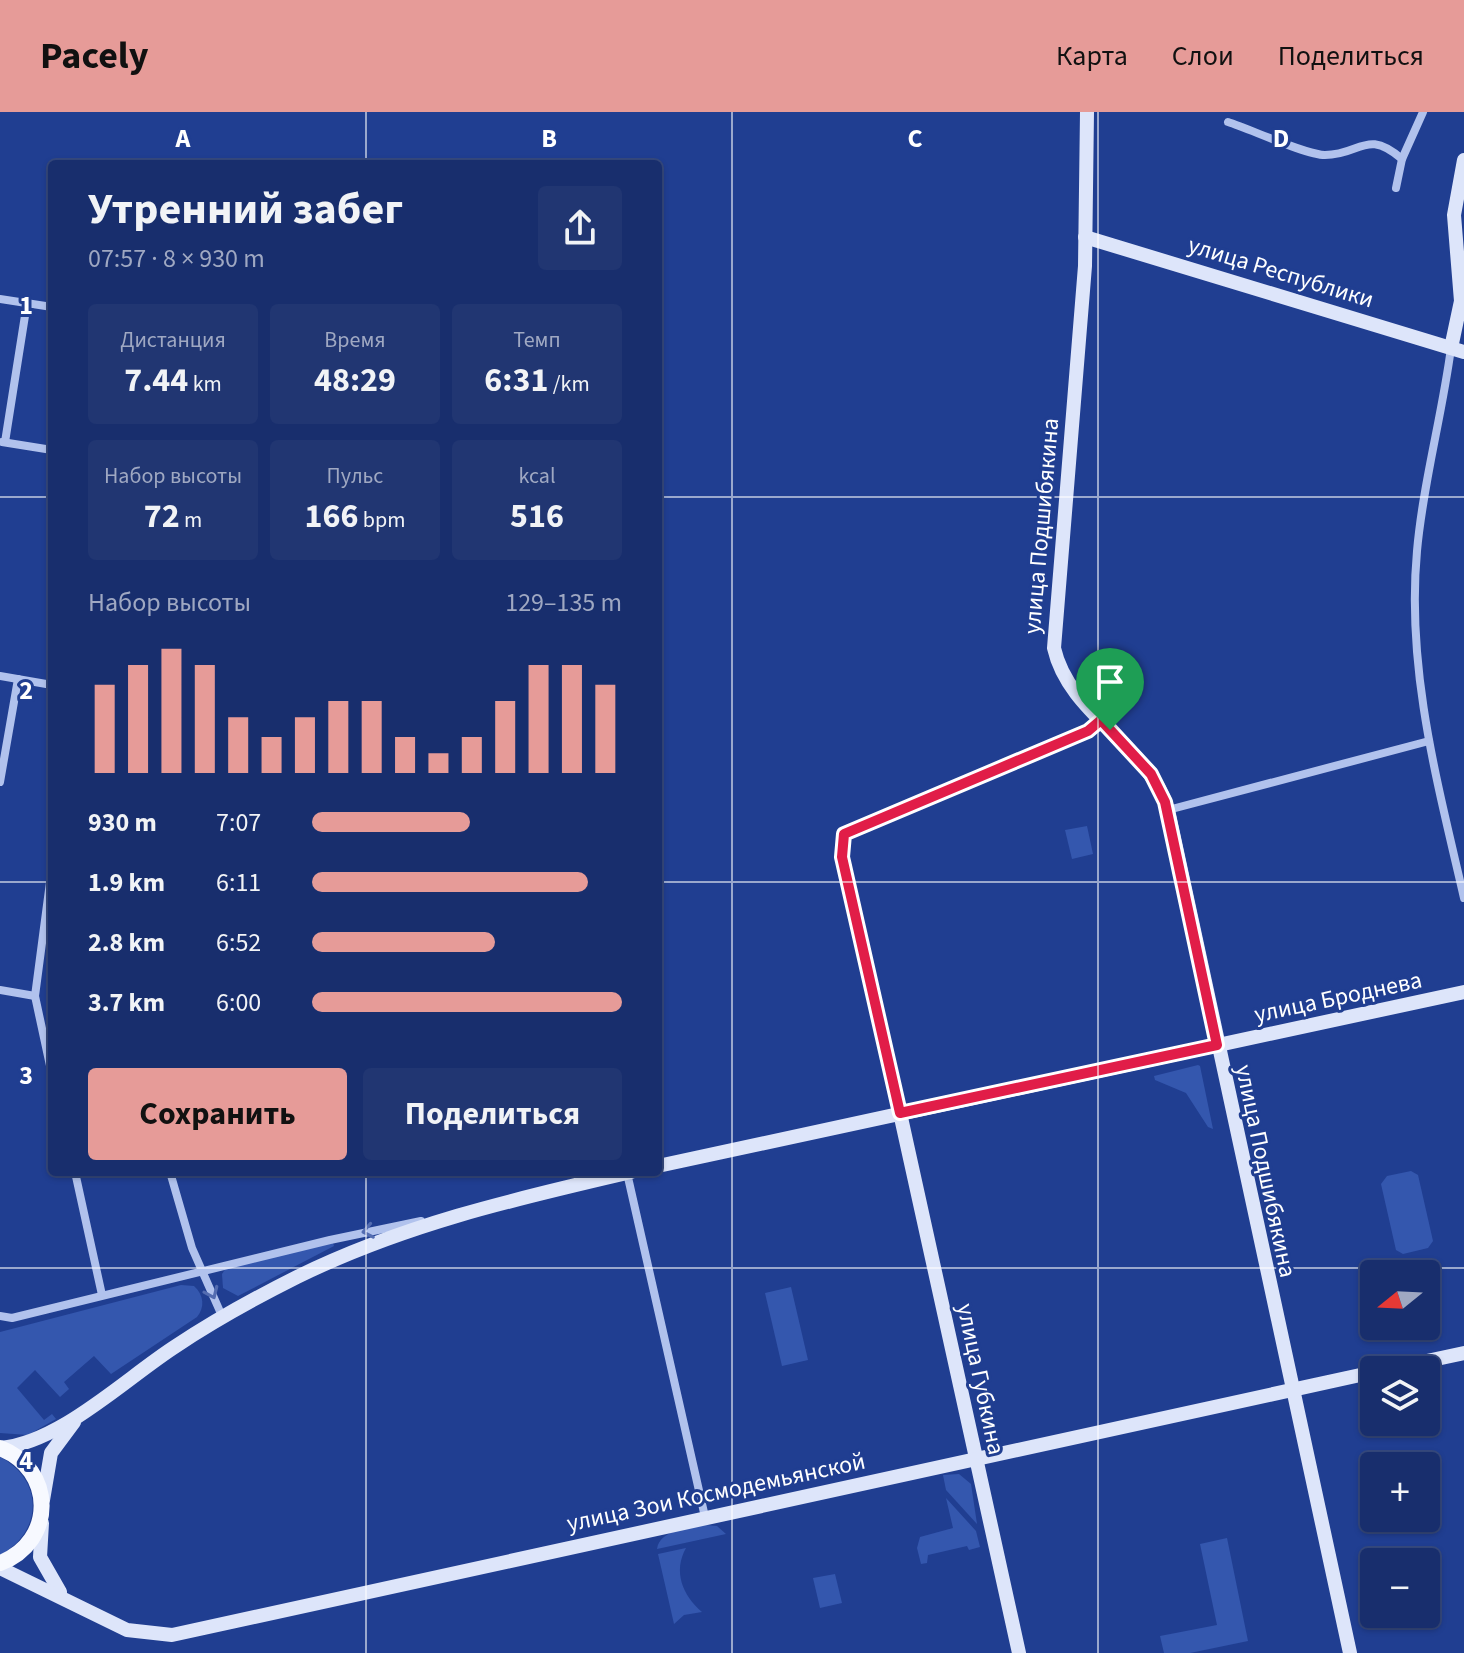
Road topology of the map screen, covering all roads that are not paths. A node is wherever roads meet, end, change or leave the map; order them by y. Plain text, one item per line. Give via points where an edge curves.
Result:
1 (1087, 112) edge
2 (1423, 112) edge
3 (1228, 122) dead end
4 (1402, 159) junction
5 (1464, 160) edge
6 (1396, 188) dead end
7 (1085, 237) junction
8 (0, 299) edge
9 (27, 303) junction
10 (48, 306) edge
11 (1457, 350) edge
12 (2, 442) edge
13 (48, 449) edge
14 (0, 676) edge
15 (18, 679) junction
16 (48, 684) edge
17 (1101, 720) junction
18 (1429, 741) junction
19 (0, 782) edge
20 (1168, 810) junction
21 (48, 893) edge
22 (1464, 898) edge
23 (40, 946) junction
24 (48, 947) edge
25 (0, 990) edge
26 (1464, 992) edge
27 (35, 996) junction
28 (1217, 1045) junction
29 (48, 1056) edge
30 (900, 1113) junction
31 (662, 1165) edge
32 (76, 1176) edge
33 (171, 1176) edge
34 (611, 1176) edge
35 (630, 1176) edge
36 (445, 1217) junction
37 (201, 1271) junction
38 (102, 1295) junction
39 (0, 1316) edge
40 (222, 1316) junction
41 (1464, 1353) edge
42 (1440, 1358) edge
43 (1360, 1375) edge
44 (1291, 1390) junction
45 (85, 1410) junction
46 (0, 1448) edge
47 (976, 1458) junction
48 (43, 1507) junction
49 (705, 1517) junction
50 (0, 1566) edge
51 (72, 1603) junction
52 (1019, 1653) edge
53 (1350, 1653) edge

1 - 7 main road, улица Подшибякина
2 - 4 street
3 - 4 street via 1321,155 1375,143
4 - 6 street
5 - 11 main road via 1454,215 1461,301
7 - 11 main road, улица Республики
7 - 17 main road, улица Подшибякина via 1054,648 1066,681
8 - 9 street
9 - 10 street
9 - 12 street
11 - 18 street via 1435,438 1417,552 1414,626
12 - 13 street
14 - 15 street
15 - 16 street
15 - 19 street
17 - 20 main road, улица Подшибякина via 1151,774
17 - 30 street via 1088,731 844,834 842,857
18 - 20 street
18 - 22 street
20 - 28 main road, улица Подшибякина
21 - 23 street
23 - 24 street
23 - 27 street
25 - 27 street
26 - 28 main road, улица Броднева
27 - 29 street
28 - 30 main road, улица Броднева
28 - 44 main road, улица Подшибякина
30 - 31 main road, улица Броднева
30 - 47 main road, улица Губкина
32 - 38 street
33 - 37 street
34 - 36 main road
35 - 49 street
36 -> 37 street
36 - 40 main road via 346,1254
37 - 38 street
37 -> 40 street
38 - 39 street via 12,1318
40 - 45 main road
41 - 42 main road
43 - 44 main road, улица Зои Космодемьянской
44 - 47 main road, улица Зои Космодемьянской
44 - 53 main road, улица Подшибякина
45 - 46 main road via 40,1438
45 - 48 main road via 51,1453
46 - 48 main road via 29,1467
47 - 49 main road, улица Зои Космодемьянской
47 - 52 main road, улица Губкина
48 - 50 main road via 40,1525 27,1546
48 - 51 main road via 44,1569
49 - 51 main road, улица Зои Космодемьянской via 172,1635 127,1630
50 - 51 main road, улица Зои Космодемьянской

